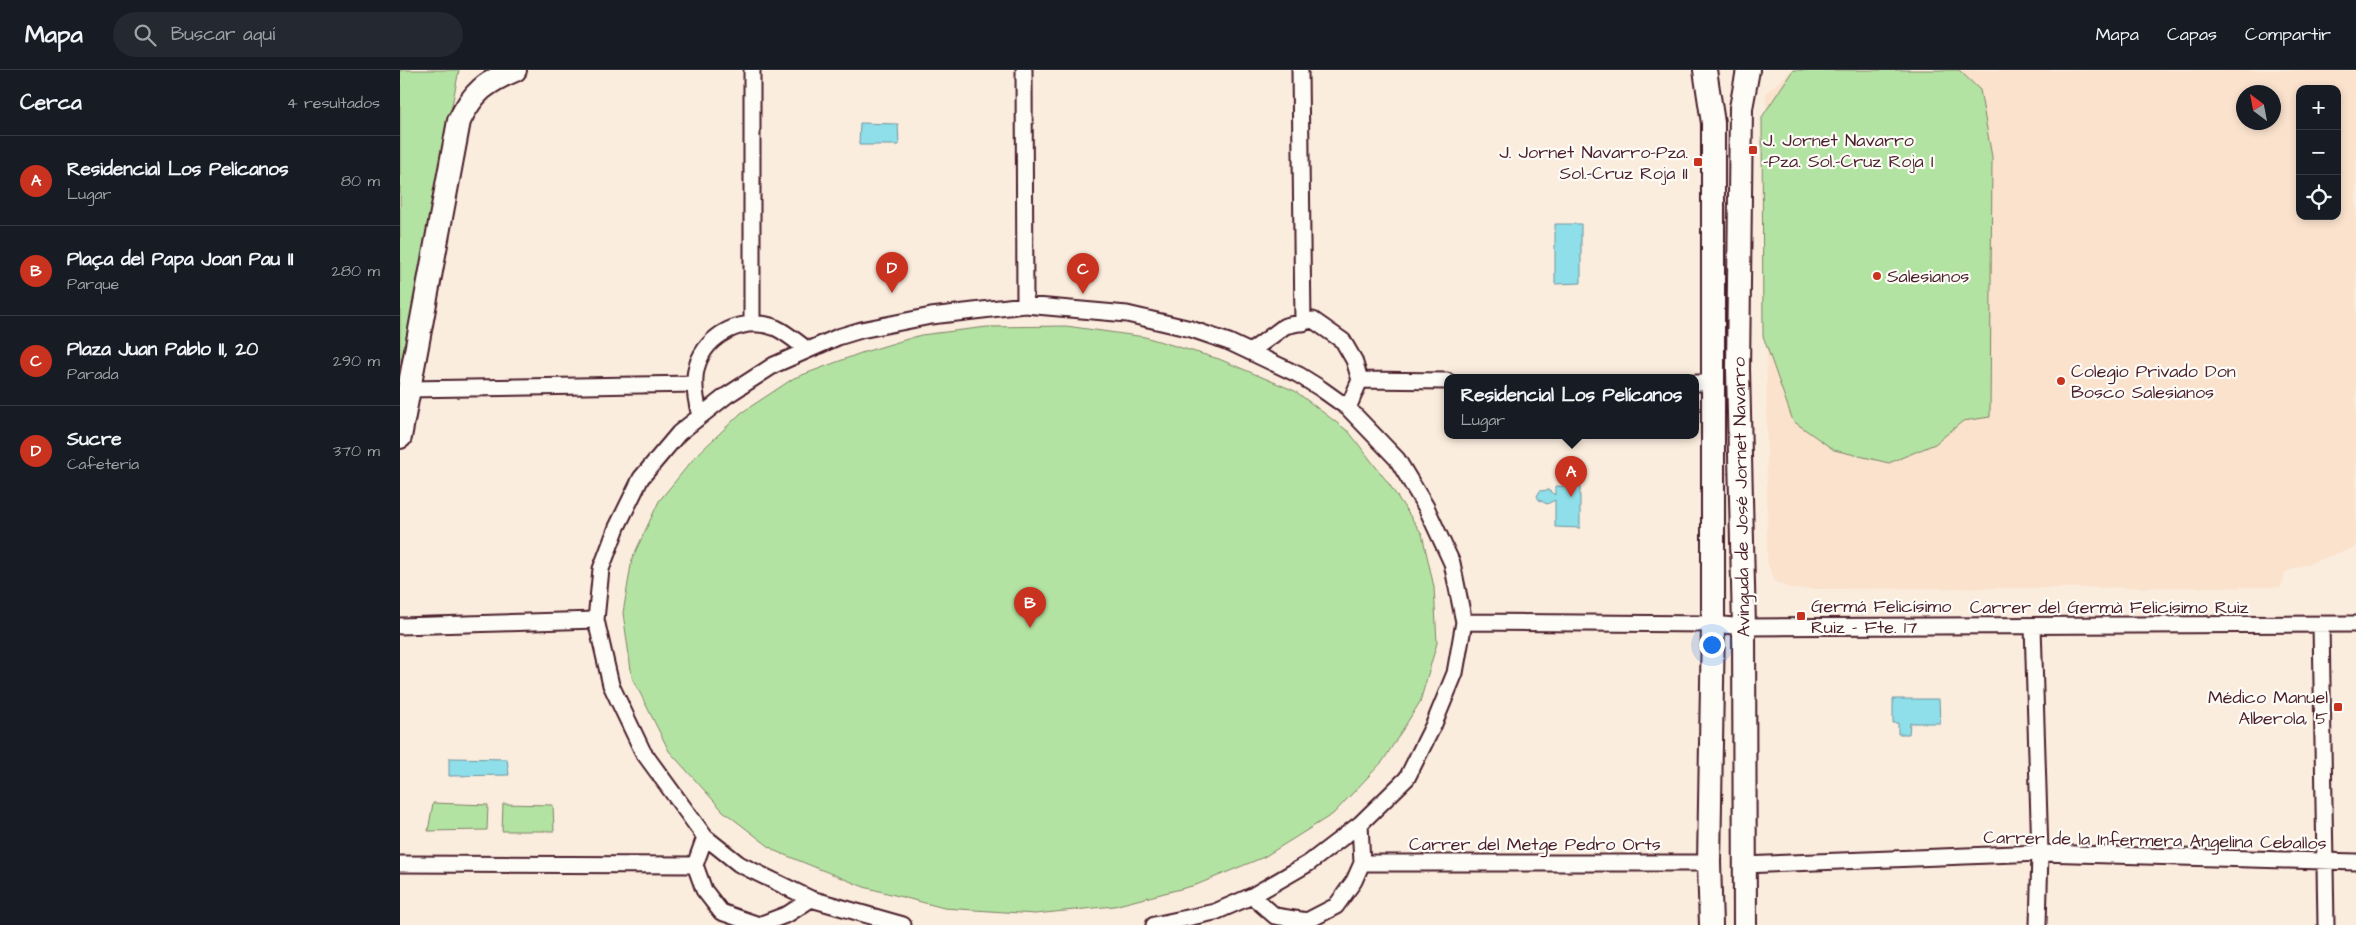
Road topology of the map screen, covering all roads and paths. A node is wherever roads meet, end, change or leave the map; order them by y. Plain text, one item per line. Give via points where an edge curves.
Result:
1 (515, 70) edge
2 (752, 70) edge
3 (1024, 70) edge
4 (1300, 70) edge
5 (1705, 70) edge
6 (1748, 70) edge
7 (1025, 305) junction
8 (1303, 322) junction
9 (752, 323) junction
10 (808, 350) junction
11 (1250, 352) junction
12 (1360, 380) junction
13 (1444, 381) edge
14 (1703, 383) edge
15 (695, 384) junction
16 (409, 389) junction
17 (1348, 408) junction
18 (700, 416) junction
19 (400, 437) edge
20 (596, 620) junction
21 (1464, 622) junction
22 (1713, 624) junction
23 (2321, 624) junction
24 (2356, 624) edge
25 (400, 626) edge
26 (2033, 626) junction
27 (1744, 627) junction
28 (1360, 824) junction
29 (705, 837) junction
30 (2040, 854) junction
31 (2326, 862) junction
32 (2356, 862) edge
33 (1362, 863) junction
34 (1709, 863) junction
35 (400, 864) edge
36 (1744, 865) junction
37 (695, 866) junction
38 (1252, 896) junction
39 (811, 899) junction
40 (1307, 923) edge
41 (759, 925) edge
42 (903, 925) edge
43 (1154, 925) edge
44 (1711, 925) edge
45 (1745, 925) edge
46 (2038, 925) edge
47 (2326, 925) edge

1 - 16 street via 481,88 459,121
2 - 9 street
3 - 7 street
4 - 8 street
5 - 14 street, Avinguda de José Jornet Navarro via 1713,123
6 - 27 street, Avinguda de José Jornet Navarro via 1740,127 1738,370
7 - 10 street via 931,316 870,328 838,336
7 - 11 street via 1127,314 1191,329
8 - 11 street via 1285,326
8 - 12 street via 1313,320 1343,341
9 - 10 street via 776,328
9 - 15 street via 726,330 704,351 696,367
10 - 18 street via 774,365
11 - 17 street via 1299,375
12 - 13 street
12 - 17 street
14 - 22 street, Avinguda de José Jornet Navarro
15 - 16 street
15 - 18 street
16 - 19 street
17 - 21 street via 1398,459 1426,507 1452,563
18 - 20 street via 679,433 641,478 601,569
20 - 25 street
20 - 29 street via 611,686 643,752
21 - 22 street, Carrer del Germà Felicísimo Ruiz
21 - 28 street via 1455,673 1407,778
22 - 27 street, Carrer del Germà Felicísimo Ruiz
22 - 34 street, Avinguda de José Jornet Navarro
23 - 24 street, Carrer del Germà Felicísimo Ruiz
23 - 26 street, Carrer del Germà Felicísimo Ruiz
23 - 31 street
26 - 27 street, Carrer del Germà Felicísimo Ruiz
26 - 30 street
27 - 36 street, Avinguda de José Jornet Navarro
28 - 33 street
28 - 38 street via 1316,859
29 - 37 street
29 - 39 street via 739,864
30 - 31 street, Carrer de la Infermera Angelina Ceballos
30 - 36 street, Carrer de la Infermera Angelina Ceballos
30 - 46 street
31 - 32 street, Carrer de la Infermera Angelina Ceballos
31 - 47 street
33 - 34 street, Carrer del Metge Pedro Orts
33 - 40 street via 1336,906
34 - 44 street, Avinguda de José Jornet Navarro
35 - 37 street
36 - 45 street, Avinguda de José Jornet Navarro
37 - 41 street via 704,890 721,912
38 - 40 street via 1275,916
38 - 43 street via 1215,912
39 - 41 street via 788,914
39 - 42 street

